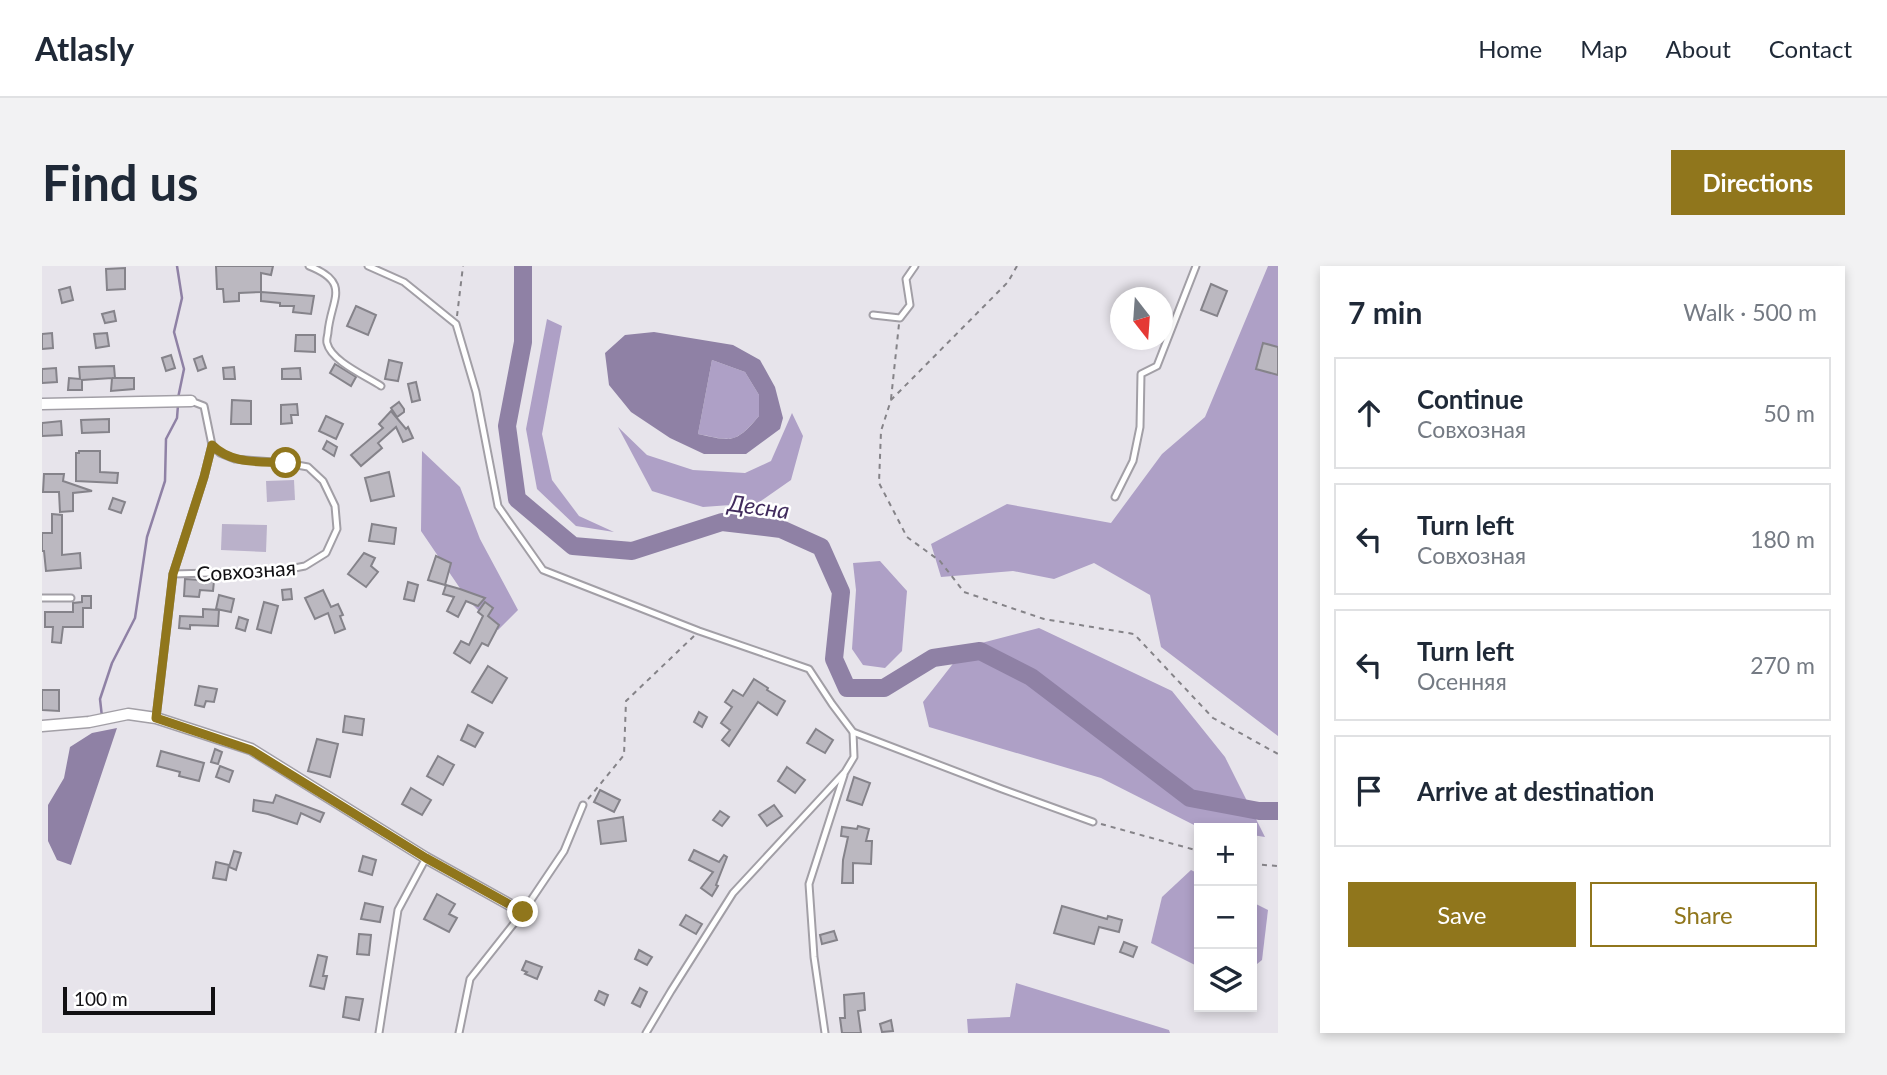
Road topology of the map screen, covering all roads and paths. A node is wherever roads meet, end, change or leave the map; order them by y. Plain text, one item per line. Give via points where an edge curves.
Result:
1 (309, 266) edge
2 (368, 266) edge
3 (463, 266) edge
4 (915, 266) edge
5 (1017, 266) edge
6 (1196, 266) edge
7 (873, 315) dead end
8 (900, 318) junction
9 (456, 324) junction
10 (382, 386) dead end
11 (891, 400) junction
12 (191, 401) joint
13 (42, 404) edge
14 (212, 445) junction
15 (1115, 497) dead end
16 (173, 574) junction
17 (42, 598) edge
18 (71, 598) dead end
19 (699, 631) junction
20 (156, 718) junction
21 (42, 726) edge
22 (853, 732) junction
23 (1278, 754) edge
24 (845, 772) junction
25 (583, 806) joint
26 (1093, 822) joint
27 (1194, 850) edge
28 (426, 858) junction
29 (1257, 864) edge
30 (1278, 866) edge
31 (523, 912) junction
32 (379, 1033) edge
33 (458, 1033) edge
34 (646, 1033) edge
35 (825, 1033) edge

1 - 10 lane via 326,272 337,290 327,343 338,360
2 - 9 lane via 404,282
3 - 9 path
4 - 8 lane via 906,279 910,304
5 - 11 path via 1008,282
6 - 15 lane via 1157,366 1141,374 1140,427 1133,461
7 - 8 lane
8 - 11 path
9 - 19 lane via 476,392 498,506 543,570
11 - 23 path via 881,431 879,482 907,537 940,561 964,592 1044,619 1134,634 1213,718
12 - 13 street
12 - 14 lane, Совхозная via 204,406
14 - 16 lane, Совхозная
14 - 16 lane, Совхозная via 235,459 308,467 323,481 335,506 337,529 326,552 305,566
16 - 20 lane, Совхозная
17 - 18 lane
19 - 22 lane via 809,669
19 - 25 path via 626,701 624,755
20 - 21 street via 128,714
20 - 28 street via 251,750
22 - 24 lane via 855,757
22 - 26 lane
24 - 34 lane via 733,893
24 - 35 lane via 809,884
25 - 31 lane via 564,851
26 - 27 path
28 - 31 street
28 - 32 lane via 398,910
29 - 30 path
31 - 33 lane via 470,979

